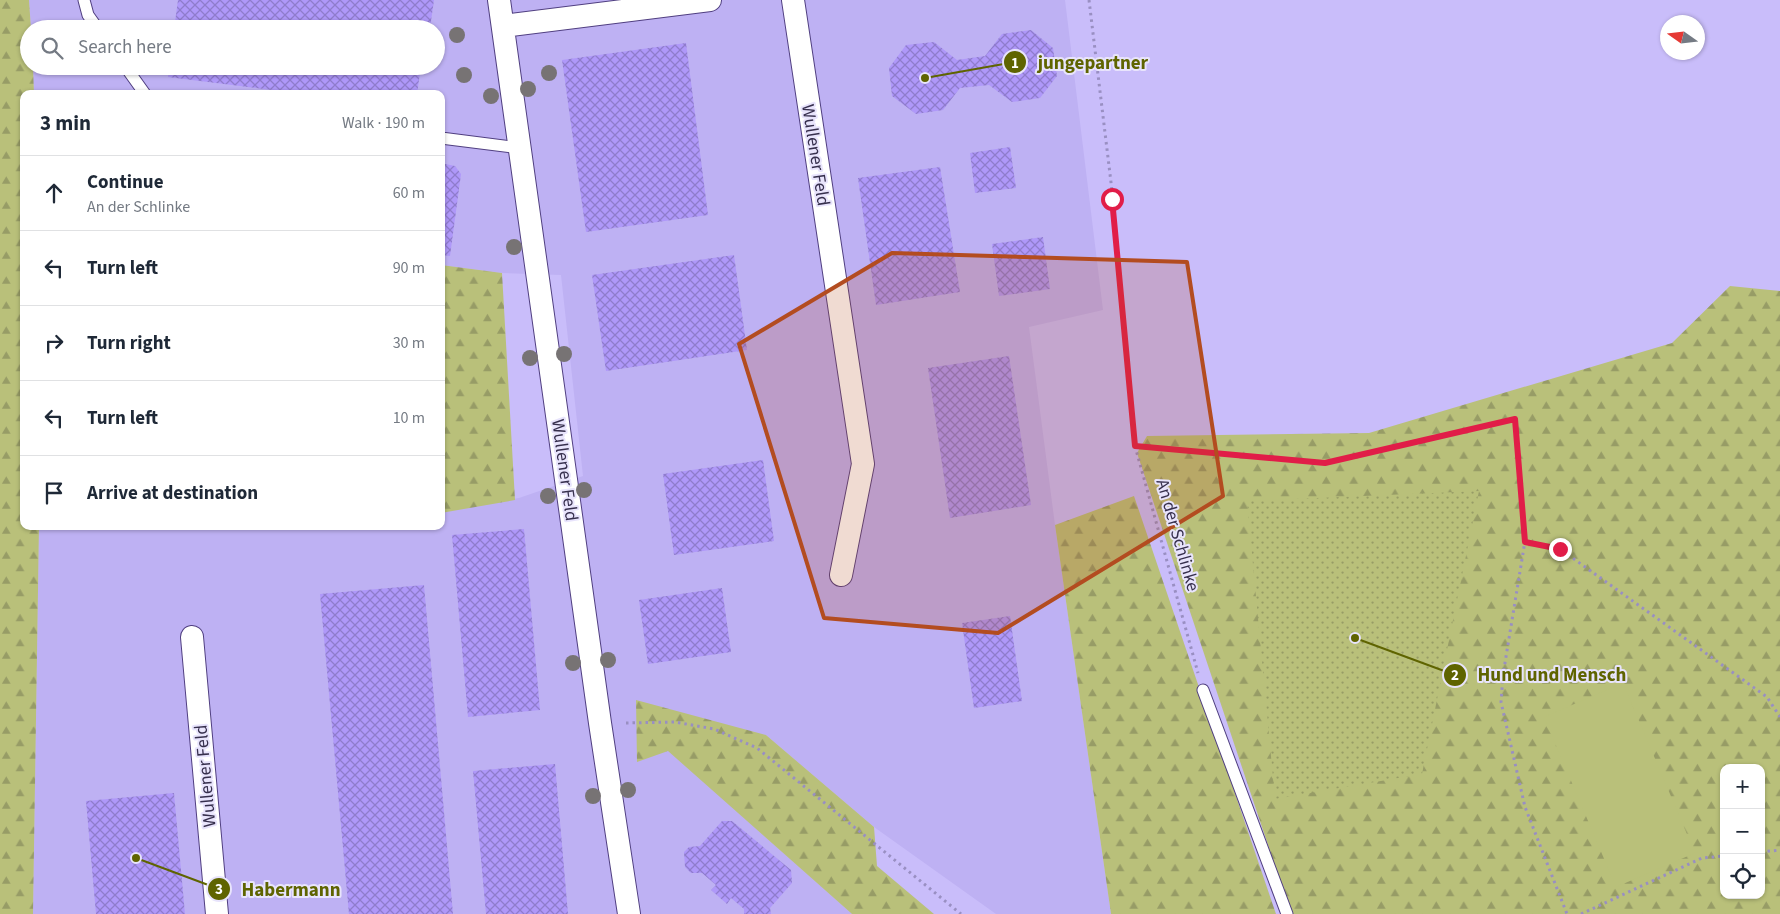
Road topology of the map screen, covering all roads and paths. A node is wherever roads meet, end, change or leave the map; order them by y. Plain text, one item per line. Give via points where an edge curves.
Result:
1 (84, 0) edge
2 (499, 0) edge
3 (710, 0) edge
4 (793, 0) edge
5 (1089, 0) edge
6 (92, 20) edge
7 (503, 26) junction
8 (131, 75) edge
9 (142, 90) edge
10 (445, 139) edge
11 (520, 148) junction
12 (1135, 446) junction
13 (1525, 542) junction
14 (841, 575) dead end
15 (192, 637) dead end
16 (1203, 690) joint
17 (1780, 717) edge
18 (600, 723) junction
19 (1780, 850) edge
20 (1765, 852) edge
21 (1720, 856) edge
22 (217, 914) edge
23 (628, 914) edge
24 (961, 914) edge
25 (1287, 914) edge
26 (1567, 914) edge
27 (1580, 914) edge

1 - 6 lane
2 - 7 street, Wullener Feld
3 - 7 street
4 - 14 street, Wullener Feld via 863,464
5 - 12 path, An der Schlinke
7 - 11 street, Wullener Feld
8 - 9 lane
10 - 11 lane
11 - 18 street, Wullener Feld
12 - 13 path via 1325,463 1515,419
12 - 16 path, An der Schlinke
13 - 17 path via 1560,549 1767,697
13 - 26 path via 1501,702 1525,807
15 - 22 street, Wullener Feld
16 - 25 lane
18 - 23 street, Wullener Feld
18 - 24 path via 675,722 714,728 757,748
19 - 20 path
21 - 27 path via 1702,858

